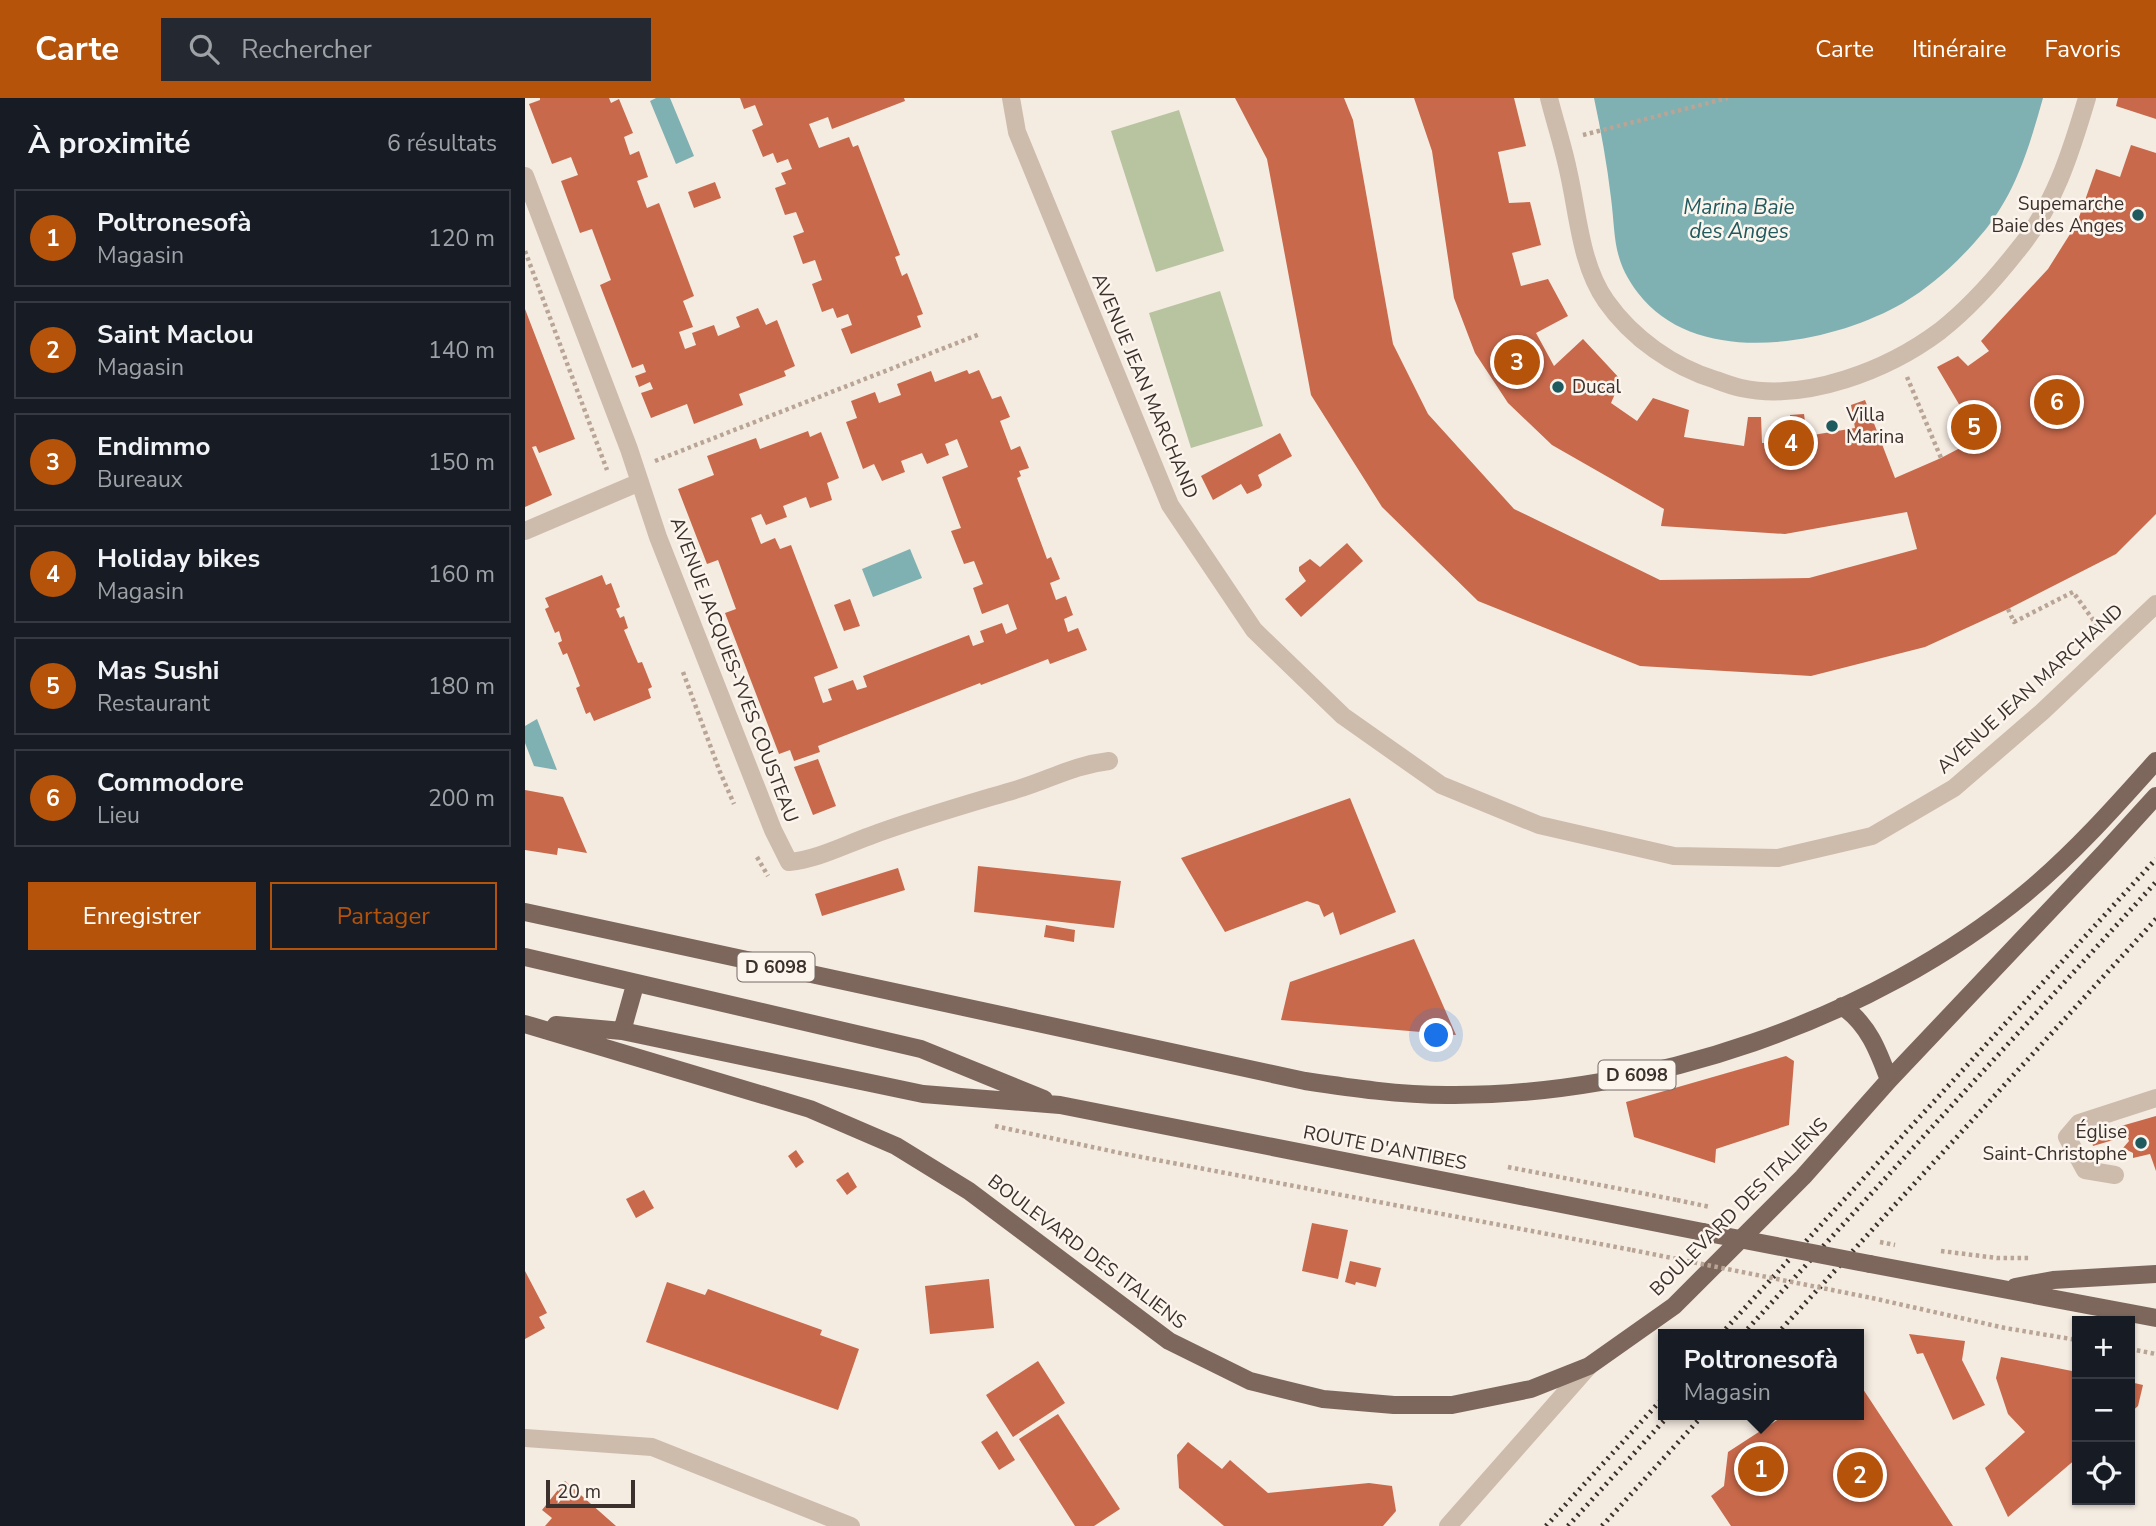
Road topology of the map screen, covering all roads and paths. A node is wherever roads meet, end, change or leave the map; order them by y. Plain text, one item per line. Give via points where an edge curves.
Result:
1 (1011, 98) edge
2 (1549, 98) edge
3 (1728, 98) edge
4 (2087, 98) edge
5 (1601, 131) dead end
6 (525, 176) edge
7 (525, 251) edge
8 (981, 334) dead end
9 (1911, 384) dead end
10 (1941, 458) dead end
11 (638, 475) junction
12 (615, 492) junction
13 (525, 531) edge
14 (2156, 604) edge
15 (2008, 609) dead end
16 (2111, 646) junction
17 (682, 670) dead end
18 (1109, 761) dead end
19 (2156, 761) edge
20 (2156, 796) edge
21 (740, 815) dead end
22 (755, 852) dead end
23 (775, 884) dead end
24 (525, 912) edge
25 (525, 957) edge
26 (635, 985) junction
27 (1842, 1006) junction
28 (525, 1023) edge
29 (622, 1031) junction
30 (1889, 1080) junction
31 (2156, 1098) edge
32 (1060, 1105) junction
33 (987, 1125) dead end
34 (1502, 1165) dead end
35 (2115, 1175) dead end
36 (1677, 1200) dead end
37 (1895, 1245) dead end
38 (1908, 1247) dead end
39 (1933, 1250) dead end
40 (2039, 1258) dead end
41 (2156, 1274) edge
42 (2004, 1289) junction
43 (2156, 1318) edge
44 (2072, 1339) edge
45 (2135, 1350) edge
46 (2156, 1353) edge
47 (1589, 1366) junction
48 (525, 1438) edge
49 (851, 1526) edge
50 (1448, 1526) edge

1 - 16 street, AVENUE JEAN MARCHAND via 1017,132 1170,505 1254,630 1343,716 1441,785 1539,825 1674,856 1778,858 1872,836 1954,788
2 - 4 street via 1589,265 1607,302 1642,340 1692,374 1742,388 1778,390 1855,377 1939,331 1972,301 2018,251 2056,190
3 - 5 path
6 - 11 street, AVENUE JACQUES-YVES COUSTEAU
7 - 12 path
8 - 11 path
9 - 10 path
11 - 12 street
11 - 18 street, AVENUE JACQUES-YVES COUSTEAU via 658,537 789,862 828,853 1084,764
12 - 13 street
14 - 16 street, AVENUE JEAN MARCHAND
15 - 16 path via 2014,622 2073,592
17 - 21 path
19 - 27 main road, D 6098 via 2105,818 2026,892 1968,936
20 - 30 main road, BOULEVARD DES ITALIENS
22 - 23 path
24 - 27 main road, D 6098 via 1305,1082 1377,1091 1460,1095 1614,1080 1773,1036
25 - 26 main road
26 - 29 main road
26 - 32 main road via 921,1049
27 - 30 main road via 1856,1016 1877,1046
28 - 29 main road
28 - 47 main road, BOULEVARD DES ITALIENS via 810,1109 896,1146 969,1191 1169,1341 1250,1381 1323,1399 1452,1405 1531,1389
29 - 32 main road via 922,1094
30 - 47 main road, BOULEVARD DES ITALIENS via 1803,1177 1674,1306
31 - 35 street via 2079,1123 2067,1137 2085,1170
32 - 42 main road, ROUTE D'ANTIBES, bridge
33 - 44 path, bridge
34 - 36 path
37 - 38 path
39 - 40 path
41 - 42 main road via 2053,1280
42 - 43 main road, ROUTE D'ANTIBES
45 - 46 path
47 - 50 street
48 - 49 street via 652,1447

